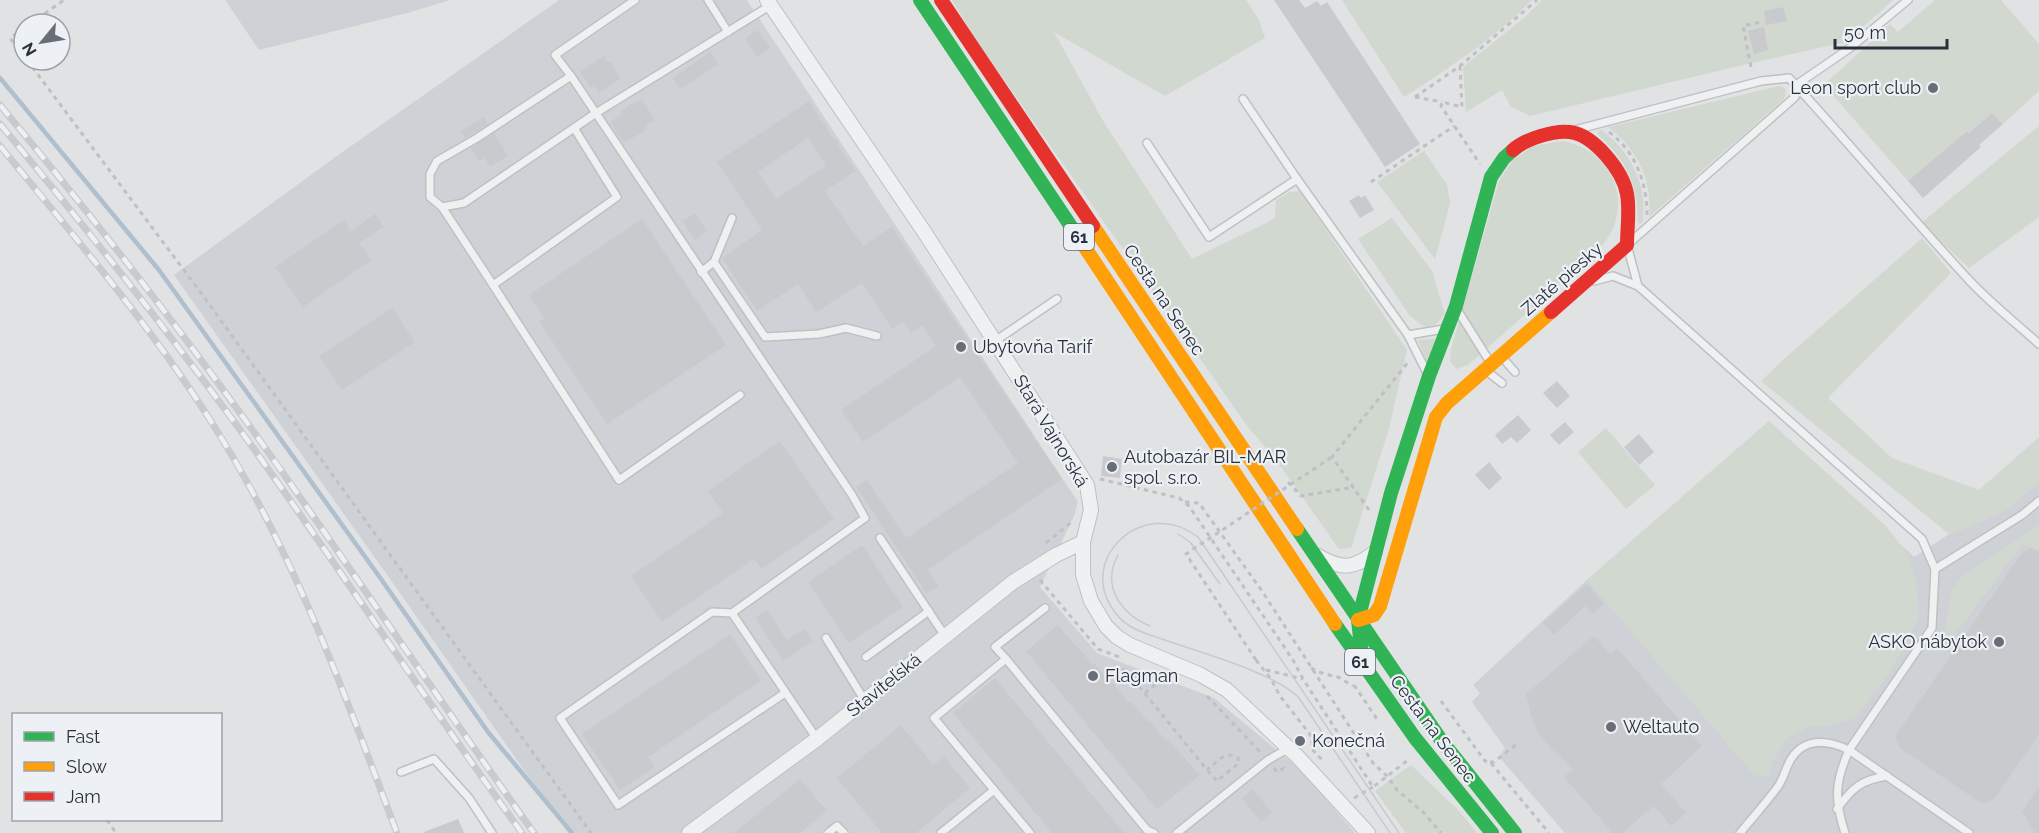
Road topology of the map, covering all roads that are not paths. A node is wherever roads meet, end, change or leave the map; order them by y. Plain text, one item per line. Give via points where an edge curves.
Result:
1 (635, 0) edge
2 (708, 0) edge
3 (920, 0) edge
4 (941, 0) edge
5 (1908, 0) edge
6 (769, 3) edge
7 (728, 32) junction
8 (571, 76) junction
9 (1796, 85) junction
10 (1243, 99) dead end
11 (596, 113) junction
12 (573, 128) junction
13 (1570, 132) junction
14 (1147, 143) dead end
15 (1297, 179) junction
16 (442, 207) junction
17 (732, 218) dead end
18 (1627, 245) junction
19 (714, 262) junction
20 (701, 272) junction
21 (1583, 284) junction
22 (492, 285) junction
23 (1638, 286) junction
24 (1058, 299) dead end
25 (1456, 306) junction
26 (1446, 329) junction
27 (1408, 335) junction
28 (877, 336) dead end
29 (995, 341) junction
30 (2039, 344) edge
31 (1493, 363) junction
32 (1515, 372) dead end
33 (1429, 376) junction
34 (1502, 383) dead end
35 (740, 395) dead end
36 (1418, 410) junction
37 (1436, 417) junction
38 (2039, 501) edge
39 (880, 538) dead end
40 (1083, 542) junction
41 (1311, 552) junction
42 (1375, 552) junction
43 (1935, 569) junction
44 (1308, 584) junction
45 (1045, 608) dead end
46 (929, 612) junction
47 (732, 613) junction
48 (1358, 620) junction
49 (945, 636) junction
50 (825, 638) dead end
51 (866, 657) dead end
52 (1006, 659) junction
53 (1364, 667) junction
54 (785, 693) junction
55 (865, 701) junction
56 (817, 739) junction
57 (1289, 748) junction
58 (1849, 750) junction
59 (401, 772) dead end
60 (1887, 776) junction
61 (994, 790) junction
62 (1837, 809) junction
63 (1148, 832) edge
64 (492, 833) edge
65 (689, 833) edge
66 (828, 833) edge
67 (844, 833) edge
68 (942, 833) edge
69 (1030, 833) edge
70 (1177, 833) edge
71 (1368, 833) edge
72 (1492, 833) edge
73 (1515, 833) edge
74 (1740, 833) edge
75 (1845, 833) edge
76 (1969, 833) edge

1 - 8 lane via 555,55
2 - 7 lane
3 - 44 main road, Cesta na Senec / 61
4 - 41 main road, Cesta na Senec / 61
5 - 9 lane via 1850,48
6 - 7 lane
6 - 29 street, Stará Vajnorská
7 - 11 lane
8 - 11 lane
8 - 16 lane via 437,161 430,174 430,196
9 - 13 lane via 1790,78 1761,81
9 - 18 lane via 1795,96
9 - 30 lane via 1969,281
10 - 15 lane
11 - 12 lane
11 - 20 lane
12 - 16 lane via 464,203
12 - 22 lane via 617,197
13 - 18 main road, Zlaté piesky via 1589,140 1619,173 1627,194
13 - 25 main road via 1544,135 1520,144 1491,177
14 - 15 lane via 1209,237
15 - 27 lane
16 - 22 lane
17 - 19 lane
18 - 21 main road, Zlaté piesky
18 - 23 lane
19 - 20 lane
19 - 28 lane via 765,337 846,328
20 - 47 lane via 864,518
21 - 23 lane via 1613,276
21 - 31 main road, Zlaté piesky
22 - 35 lane via 619,480
23 - 43 lane via 1922,539
24 - 29 lane
25 - 26 main road
25 - 31 lane
26 - 27 lane
26 - 33 main road
27 - 33 lane
29 - 40 street, Stará Vajnorská via 1087,485 1091,510
31 - 32 lane
31 - 34 lane
31 - 37 main road, Zlaté piesky
33 - 36 main road
36 - 37 lane
36 - 42 main road
37 - 48 main road, Zlaté piesky via 1380,606 1374,615
38 - 43 lane
39 - 46 lane
40 - 49 street, Staviteľská via 1013,582
40 - 57 street, Stará Vajnorská via 1087,591 1111,632 1130,645 1227,690
41 - 42 street via 1332,564 1346,566 1361,563
41 - 48 main road, Cesta na Senec / 61
42 - 48 main road
43 - 58 lane via 1932,628
44 - 48 street, Cesta na Senec
44 - 53 main road, Cesta na Senec / 61
45 - 52 lane via 995,647
46 - 49 lane
46 - 51 lane
47 - 54 lane
47 - 54 lane via 712,612 560,718 618,805
48 - 53 main road
48 - 73 main road, Cesta na Senec / 61 via 1442,740
49 - 55 street, Staviteľská
50 - 55 lane
52 - 61 lane via 934,718
52 - 63 lane
53 - 72 main road, Cesta na Senec / 61
54 - 56 lane
55 - 56 street, Staviteľská
56 - 65 street, Staviteľská
57 - 70 lane via 1268,760
57 - 71 street, Stará Vajnorská
58 - 60 lane
58 - 62 lane via 1837,786
58 - 74 lane via 1816,742 1801,747 1779,784
59 - 64 lane via 434,759 469,798
60 - 62 lane via 1869,778 1851,791
60 - 76 lane
61 - 68 lane
61 - 69 lane
62 - 75 lane
66 - 67 lane via 837,826

